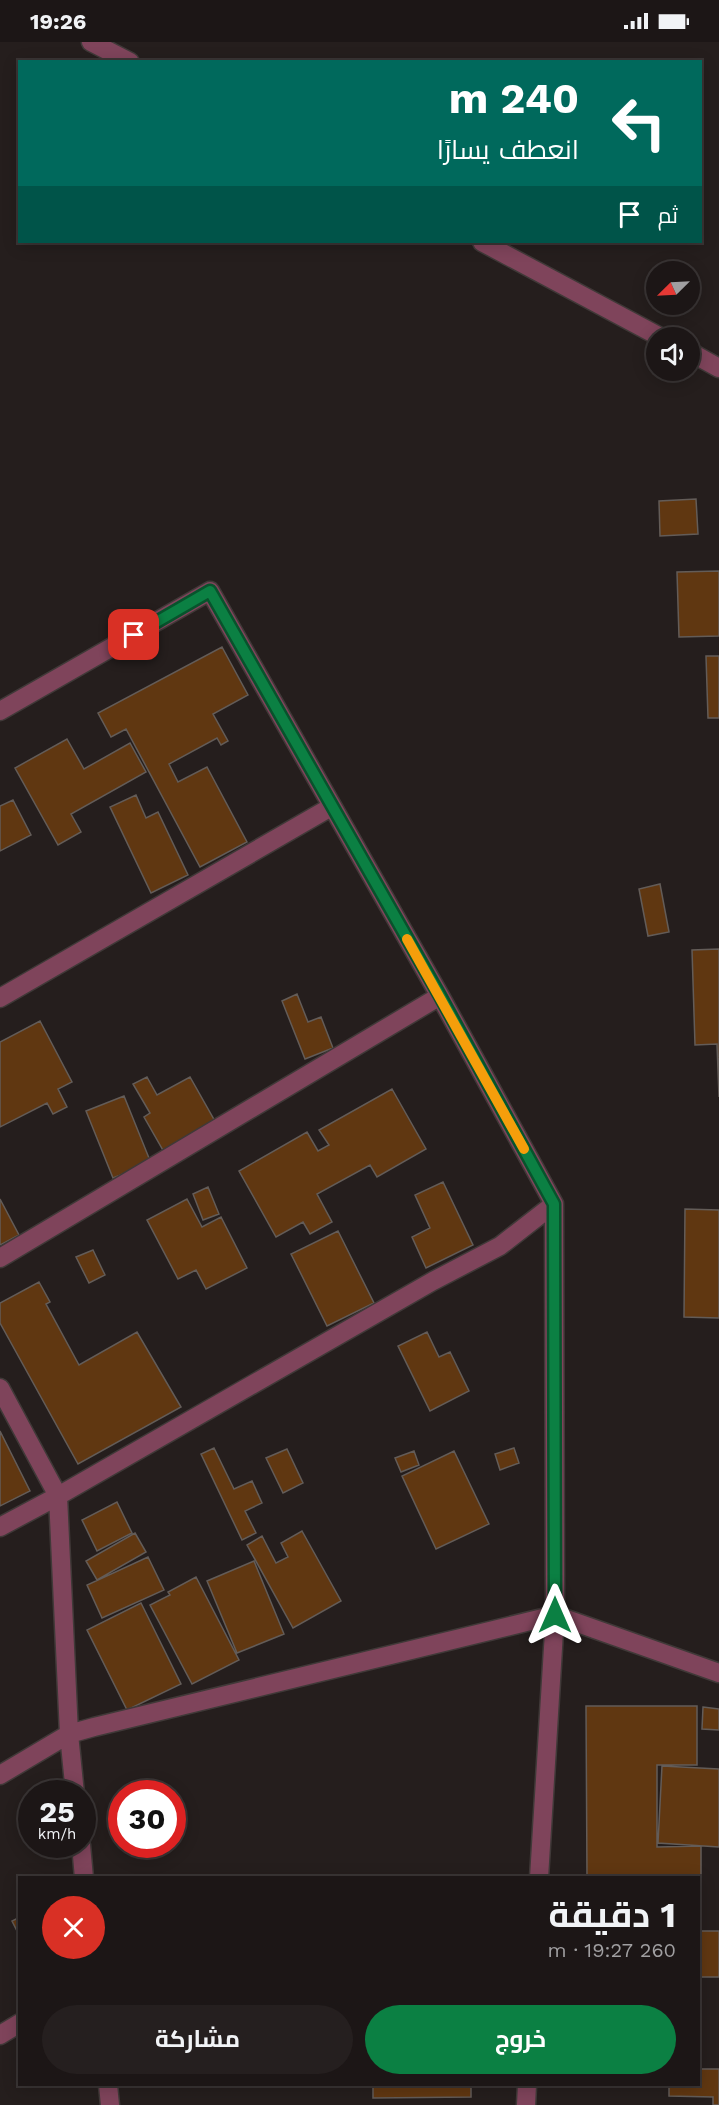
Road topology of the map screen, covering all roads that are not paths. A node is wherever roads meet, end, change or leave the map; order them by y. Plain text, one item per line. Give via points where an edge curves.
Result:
1 (91, 42) edge
2 (126, 60) edge
3 (484, 243) edge
4 (646, 329) edge
5 (700, 358) edge
6 (719, 368) edge
7 (0, 711) edge
8 (331, 807) junction
9 (440, 996) junction
10 (0, 998) edge
11 (554, 1204) junction
12 (0, 1258) edge
13 (0, 1388) edge
14 (58, 1496) junction
15 (0, 1527) edge
16 (555, 1615) junction
17 (719, 1673) edge
18 (69, 1734) junction
19 (0, 1775) edge
20 (74, 1780) edge
21 (82, 1858) edge
22 (84, 1876) edge
23 (539, 1876) edge
24 (18, 2024) edge
25 (0, 2035) edge
26 (108, 2086) edge
27 (527, 2086) edge
28 (110, 2105) edge
29 (526, 2105) edge

1 - 2 street
3 - 4 street
5 - 6 street
7 - 8 street via 210,591
8 - 9 street
8 - 10 street
9 - 11 street
9 - 12 street
11 - 14 street via 500,1246
11 - 16 street
13 - 14 street
14 - 15 street
14 - 18 street
16 - 17 street
16 - 18 street
16 - 23 street
18 - 19 street
18 - 20 street
21 - 22 street
24 - 25 street
26 - 28 street
27 - 29 street

